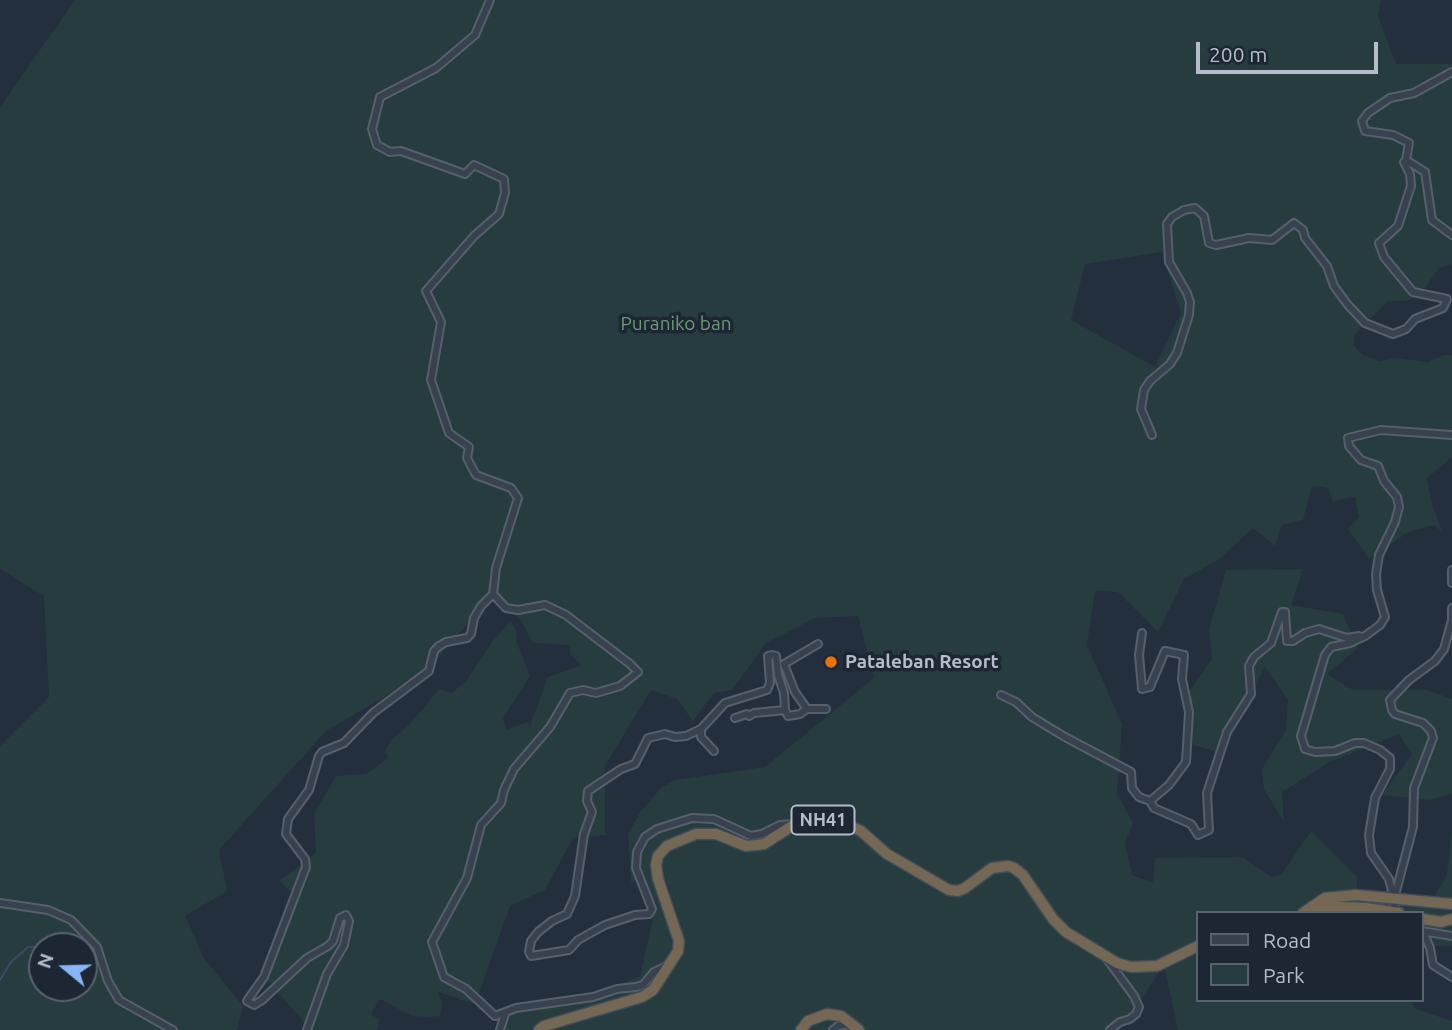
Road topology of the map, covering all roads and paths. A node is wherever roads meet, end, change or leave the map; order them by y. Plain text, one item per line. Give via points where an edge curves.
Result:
1 (490, 0) edge
2 (1452, 72) edge
3 (1406, 160) junction
4 (1452, 235) edge
5 (1152, 435) dead end
6 (1452, 435) edge
7 (1452, 570) edge
8 (1452, 583) edge
9 (493, 594) junction
10 (1452, 608) edge
11 (1142, 633) dead end
12 (1365, 636) junction
13 (818, 645) dead end
14 (1001, 695) dead end
15 (807, 709) junction
16 (826, 709) dead end
17 (785, 710) junction
18 (735, 718) dead end
19 (701, 729) junction
20 (714, 751) dead end
21 (1150, 801) junction
22 (795, 824) junction
23 (1394, 899) junction
24 (0, 903) edge
25 (1452, 904) edge
26 (1313, 906) junction
27 (1306, 911) edge
28 (1388, 911) edge
29 (1396, 911) edge
30 (1424, 919) edge
31 (1452, 919) edge
32 (1424, 931) edge
33 (1424, 935) edge
34 (1452, 936) edge
35 (1196, 947) edge
36 (1106, 957) junction
37 (671, 964) junction
38 (1452, 978) edge
39 (505, 1014) junction
40 (855, 1027) edge
41 (173, 1030) edge
42 (307, 1030) edge
43 (500, 1030) edge
44 (539, 1030) edge
45 (801, 1030) edge
46 (833, 1030) edge
47 (1110, 1030) edge

1 - 9 street via 475,35 436,68 380,97 372,129 377,145 390,152 401,151 465,174 474,165 504,179 499,214 426,291 441,322 431,380 449,433 469,447 467,458 476,475 511,488 518,498 496,568
2 - 3 street via 1414,93 1390,98 1362,121 1365,131 1394,135 1409,143
3 - 4 street via 1425,172 1432,220
3 - 5 street via 1412,186 1398,226 1379,243 1384,257 1413,292 1447,299 1443,307 1393,334 1365,323 1348,305 1327,266 1294,223 1272,240 1249,238 1216,245 1209,243 1204,216 1195,208 1172,216 1167,224 1169,262 1187,293 1189,314 1170,365 1144,390 1141,410
6 - 12 street via 1381,430 1349,438 1349,446 1361,460 1378,466 1399,507 1379,555 1376,575 1385,617
7 - 8 street
9 - 39 street via 506,608 545,605 566,615 638,672 620,685 596,693 570,693 550,727 514,769 501,803 481,825 467,878 432,942 444,977 466,989 495,1016
9 - 42 street via 481,606 467,638 439,646 429,671 373,713 344,743 318,756 309,790 288,819 286,834 306,867 264,977 247,1001 262,1000 307,958 328,946 340,918 346,915 344,945 327,974
10 - 23 street via 1444,649 1390,700 1395,714 1423,723 1433,738 1414,788 1413,827
11 - 21 street via 1142,689 1150,687 1166,651 1184,655 1182,679 1189,712 1186,762
12 - 21 street via 1346,638 1319,629 1287,642 1286,612 1282,612 1271,643 1249,666 1251,694 1227,732 1207,793 1209,830 1198,835 1191,824 1154,808
12 - 23 street via 1331,647 1325,655 1301,736 1306,749 1315,752 1364,743 1390,758 1390,769 1375,799 1369,835 1371,853 1389,878
13 - 15 street via 785,664
14 - 21 street via 1065,737 1132,772 1132,788
15 - 16 street
15 - 17 street via 788,716
17 - 18 street
17 - 19 street via 776,656 772,655 768,656 767,690 725,703
19 - 20 street via 701,737
19 - 22 street via 686,736 648,738 635,764 588,791 592,812 575,896 567,914 531,941 531,956 569,950 605,925 649,914 652,909 636,869 637,852 645,837 657,829 692,818 714,819 751,836
22 - 36 highway, NH41 via 846,823 887,854 949,890 958,891 992,868 1008,866 1023,875 1066,932
22 - 37 highway, NH41 via 764,844 746,846 707,833 660,851 658,879 679,941
23 - 25 highway
23 - 26 highway via 1332,896
23 - 29 street
24 - 41 street via 48,910 71,920 97,947 119,1000
26 - 27 highway
26 - 28 highway
30 - 31 highway
32 - 34 street
33 - 38 street via 1433,965
35 - 36 highway, NH41 via 1164,964 1142,968
36 - 47 street via 1139,1007 1130,1019
37 - 39 street via 654,972 643,985
37 - 44 highway, NH41 via 647,995
39 - 43 street
40 - 45 highway via 841,1016 827,1014 808,1021
40 - 46 street

